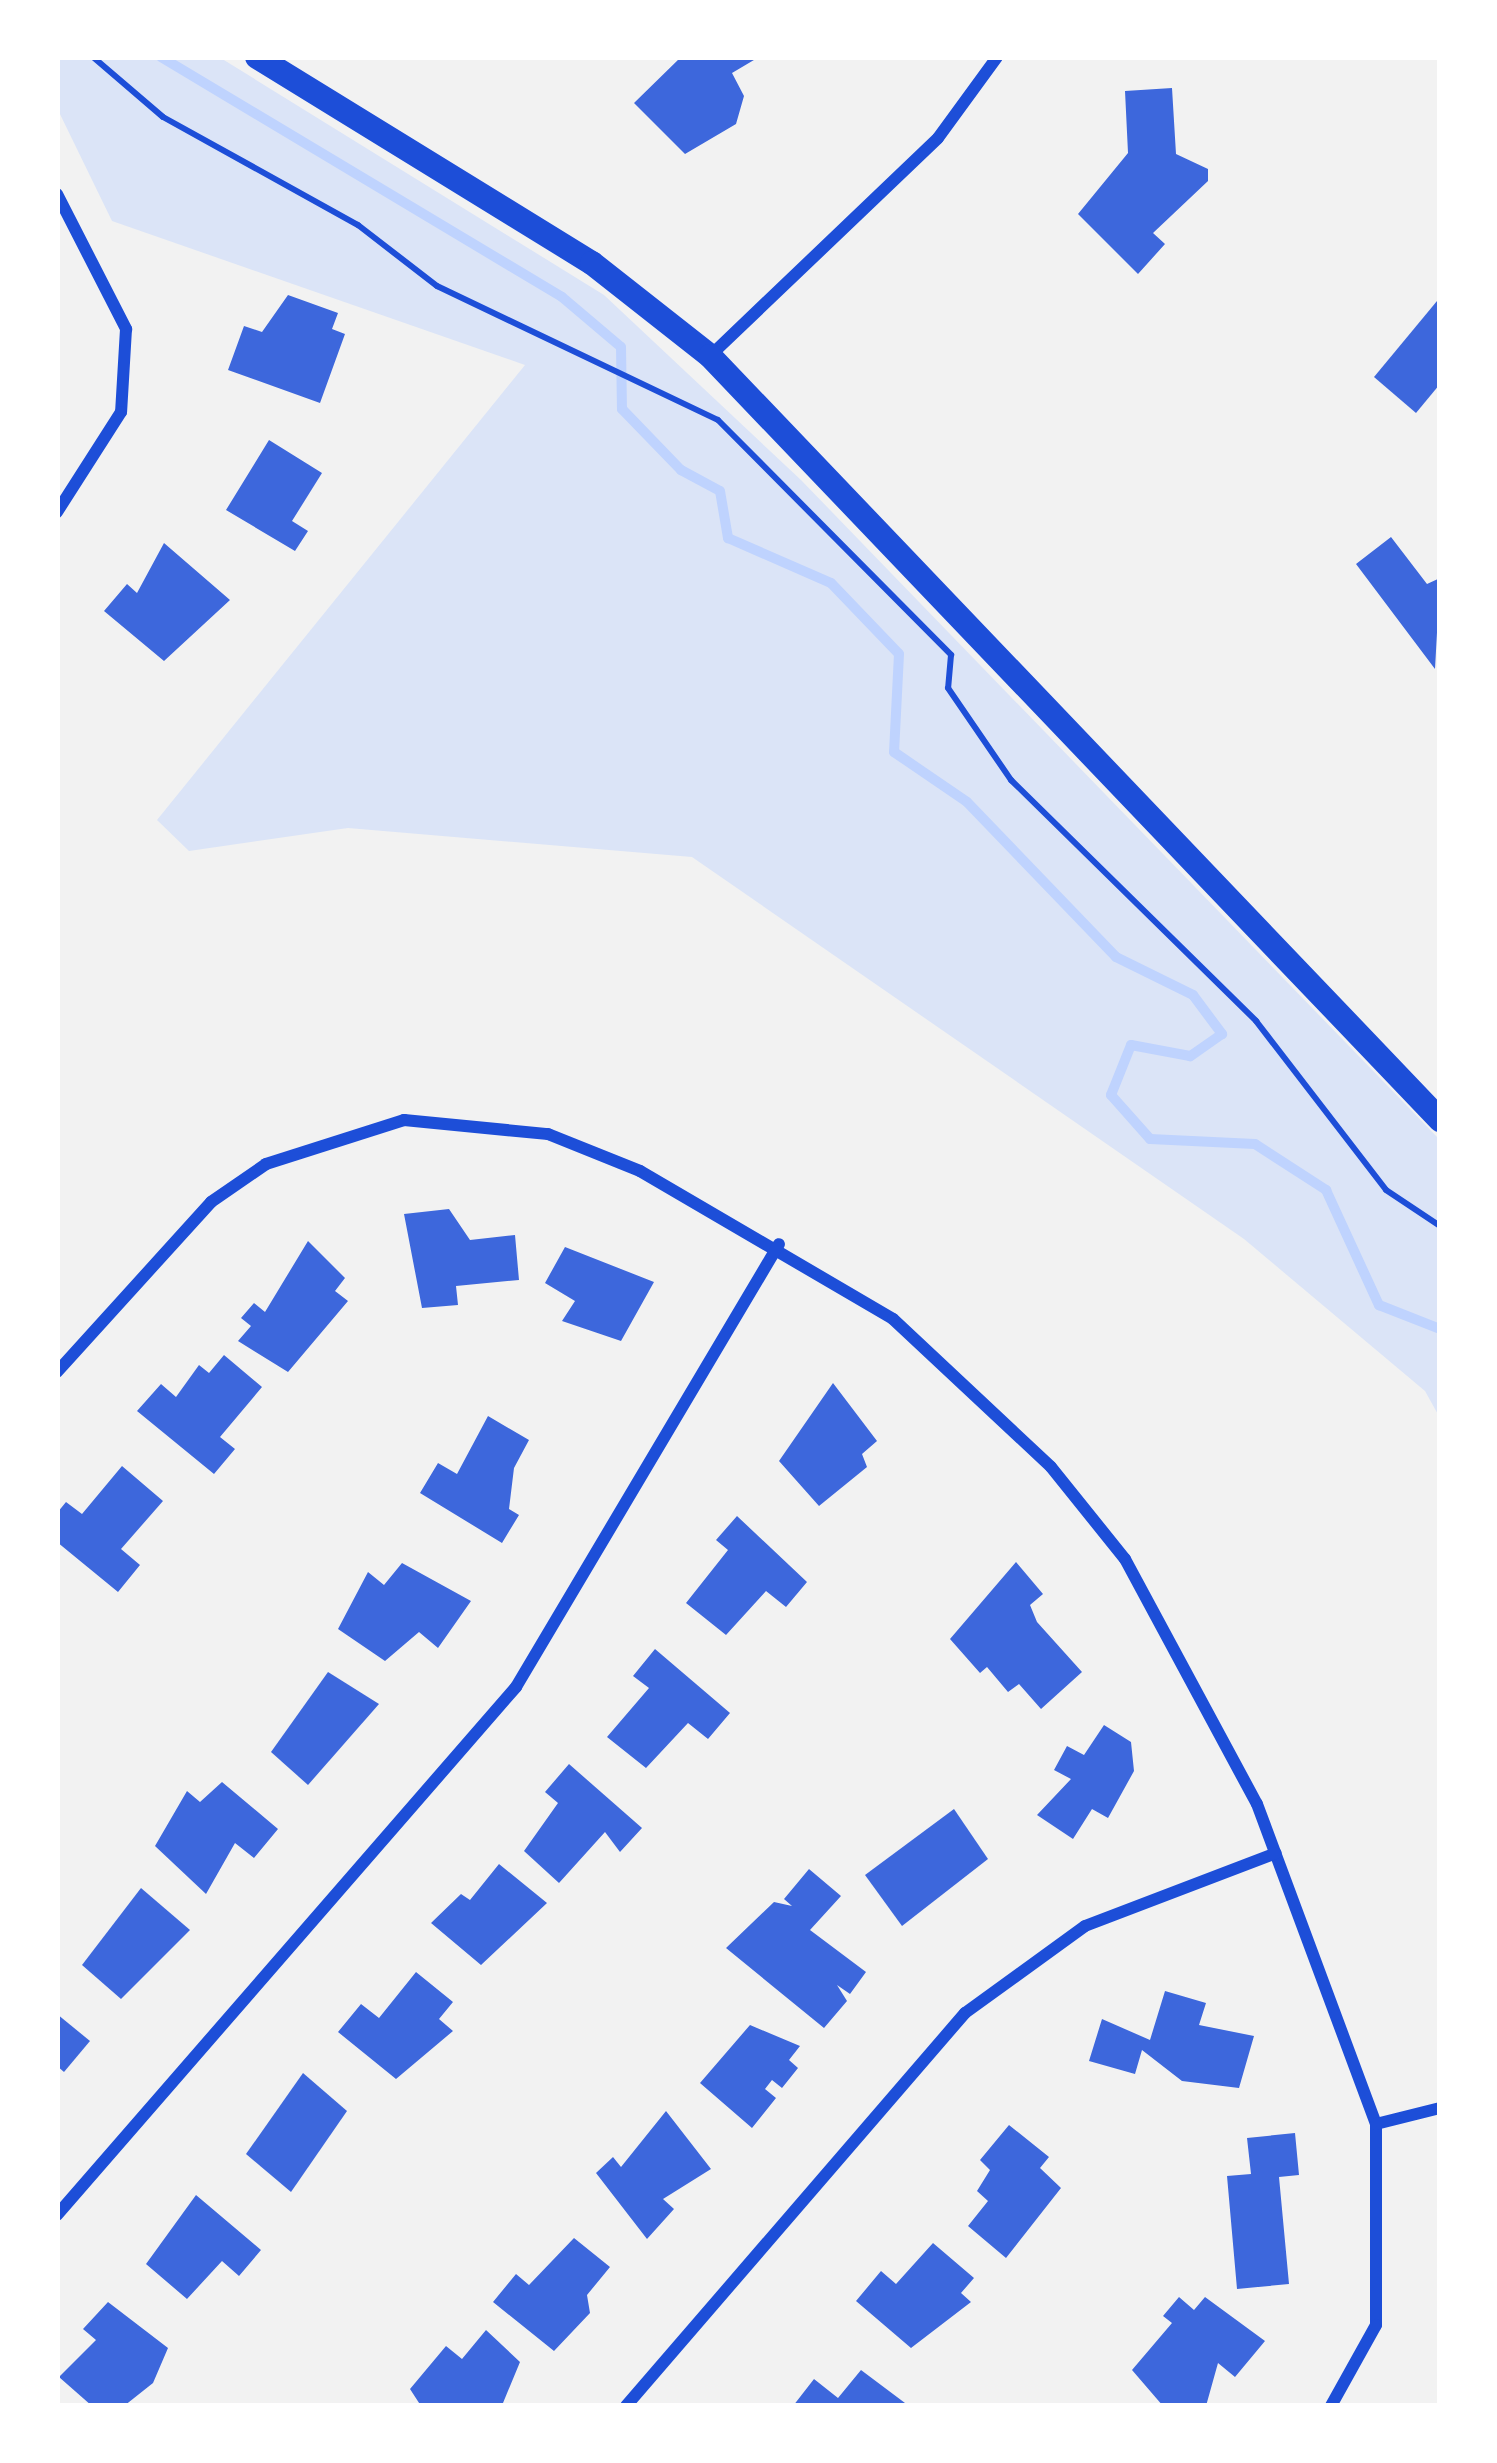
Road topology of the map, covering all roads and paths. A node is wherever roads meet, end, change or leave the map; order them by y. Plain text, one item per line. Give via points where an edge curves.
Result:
1 (93, 57) edge
2 (257, 57) edge
3 (997, 57) edge
4 (57, 194) edge
5 (710, 356) junction
6 (57, 512) edge
7 (1440, 1120) edge
8 (1440, 1226) edge
9 (779, 1244) junction
10 (57, 1372) edge
11 (1276, 1853) junction
12 (1440, 2108) edge
13 (1376, 2124) junction
14 (57, 2215) edge
15 (626, 2406) edge
16 (1331, 2406) edge

1 - 8 path via 164,117 358,225 437,286 637,373 718,420 951,655 948,688 1011,780 1256,1021 1386,1190
2 - 5 main road via 592,263
3 - 5 street via 898,180
4 - 6 street via 125,329 121,412
5 - 7 main road
9 - 10 street via 548,1134 404,1120 266,1164 211,1202
9 - 11 street via 893,1319 1051,1467 1181,1654
9 - 14 street via 516,1687
11 - 13 street
11 - 15 street via 1085,1926 965,2013
12 - 13 street
13 - 16 street via 1376,2325

